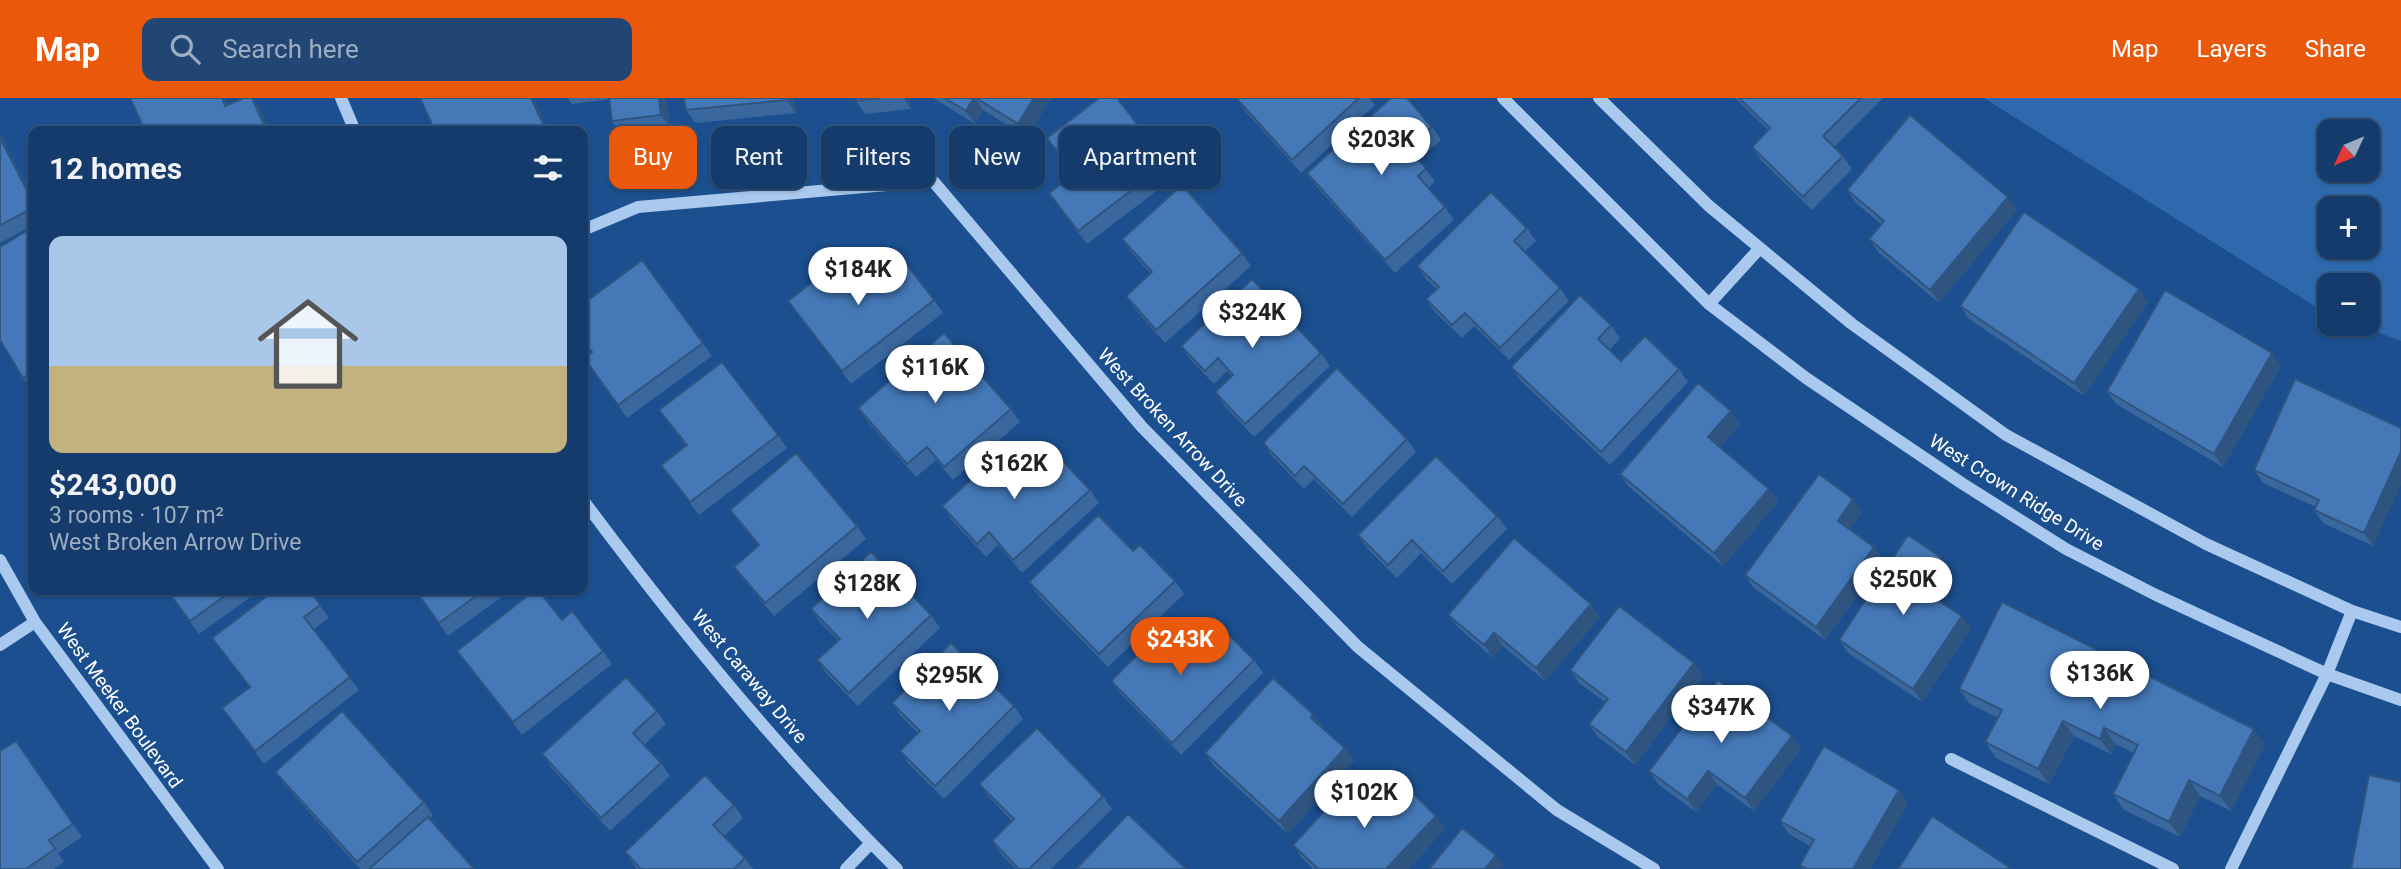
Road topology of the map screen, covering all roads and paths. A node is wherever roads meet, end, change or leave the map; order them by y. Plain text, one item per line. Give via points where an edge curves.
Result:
1 (341, 98) edge
2 (1503, 98) edge
3 (1599, 98) edge
4 (353, 126) edge
5 (588, 228) edge
6 (1760, 248) junction
7 (1709, 304) junction
8 (588, 506) edge
9 (0, 560) edge
10 (2352, 611) junction
11 (35, 622) junction
12 (2401, 628) edge
13 (0, 645) edge
14 (2327, 674) junction
15 (2401, 700) edge
16 (1951, 759) dead end
17 (871, 843) junction
18 (218, 869) edge
19 (845, 869) edge
20 (897, 869) edge
21 (1654, 869) edge
22 (2173, 869) edge
23 (2231, 869) edge

1 - 4 street
2 - 7 street, West Crown Ridge Drive
3 - 6 street via 1709,206
5 - 21 street, West Broken Arrow Drive via 638,206 933,181 1142,427 1358,648 1557,810
6 - 7 street
6 - 10 street via 1852,324 2006,435 2206,544
7 - 14 street, West Crown Ridge Drive via 1806,378 2066,549
8 - 17 street, West Caraway Drive via 713,664
9 - 11 street, West Meeker Boulevard
10 - 12 street
10 - 14 street
11 - 13 street
11 - 18 street, West Meeker Boulevard
14 - 15 street, West Crown Ridge Drive
14 - 23 street
16 - 22 street
17 - 19 street
17 - 20 street, West Caraway Drive

